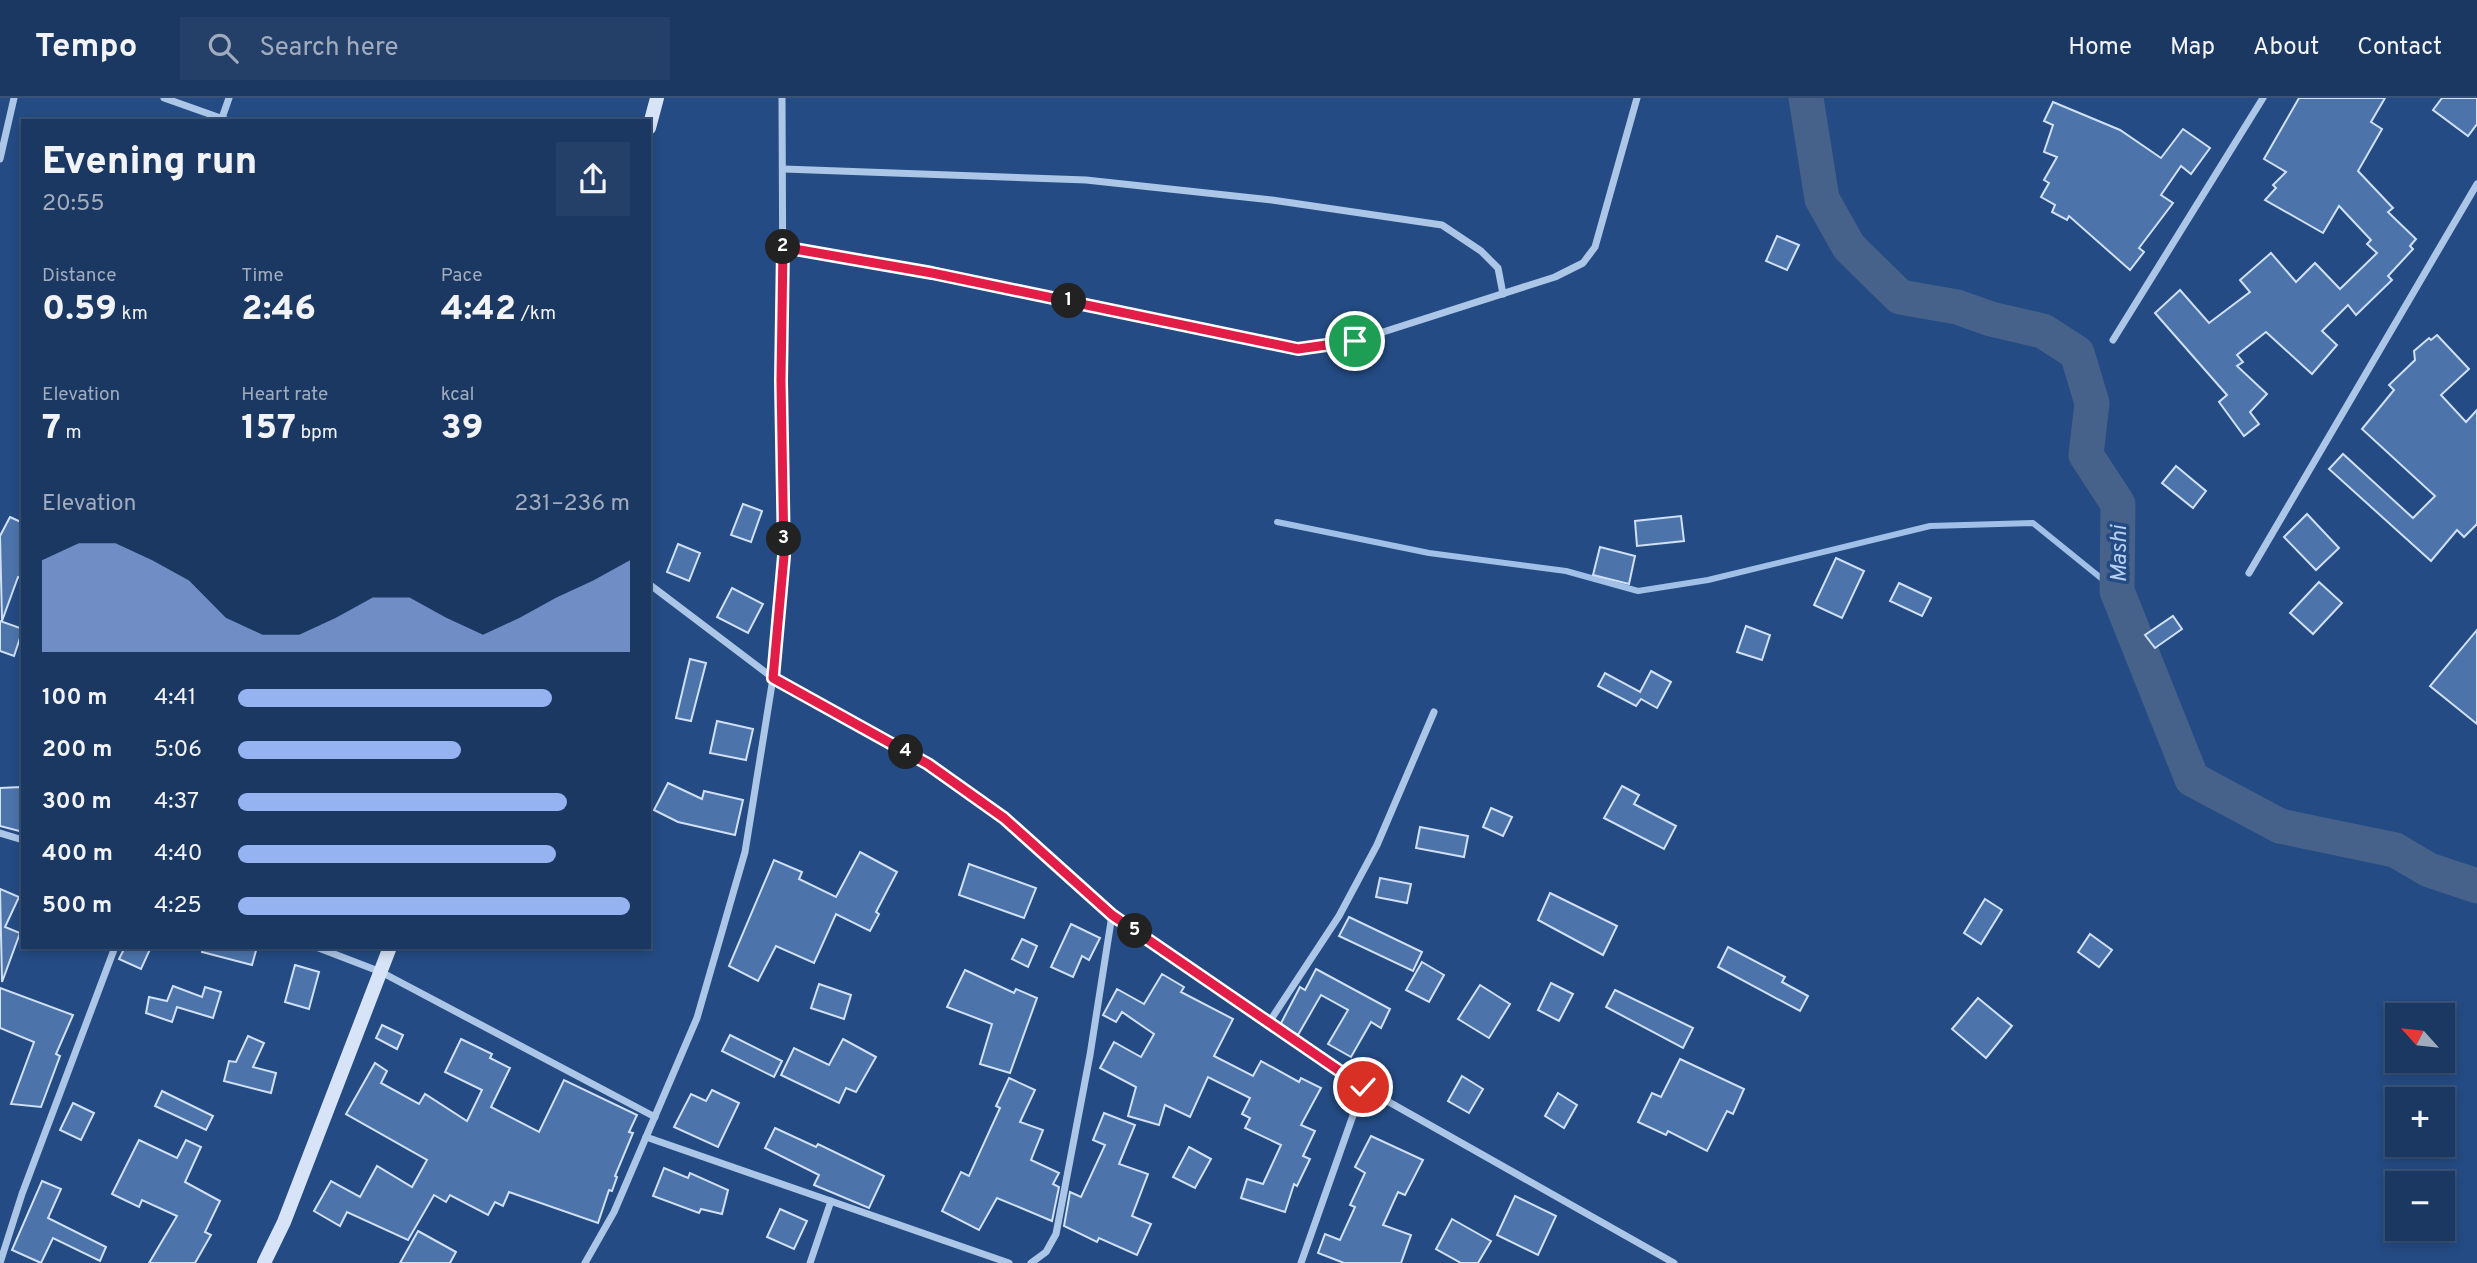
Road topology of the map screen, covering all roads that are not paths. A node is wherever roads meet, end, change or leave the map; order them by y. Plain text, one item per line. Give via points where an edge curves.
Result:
1 (14, 98) edge
2 (164, 98) edge
3 (229, 98) edge
4 (657, 98) edge
5 (782, 98) edge
6 (1637, 98) edge
7 (2263, 98) edge
8 (223, 119) edge
9 (226, 119) edge
10 (651, 120) edge
11 (0, 159) edge
12 (783, 169) junction
13 (2477, 184) edge
14 (783, 247) junction
15 (1503, 294) junction
16 (2113, 340) dead end
17 (2249, 573) dead end
18 (651, 586) edge
19 (773, 678) junction
20 (1434, 712) dead end
21 (0, 833) edge
22 (21, 839) edge
23 (1112, 915) junction
24 (115, 949) edge
25 (321, 949) edge
26 (389, 949) edge
27 (382, 972) junction
28 (1268, 1024) junction
29 (1363, 1087) junction
30 (655, 1117) junction
31 (646, 1137) junction
32 (831, 1201) junction
33 (1, 1263) edge
34 (264, 1263) edge
35 (585, 1263) edge
36 (810, 1263) edge
37 (1009, 1263) edge
38 (1031, 1263) edge
39 (1301, 1263) edge
40 (1674, 1263) edge

1 - 11 street
2 - 8 street
3 - 9 street
4 - 10 street
5 - 12 street
6 - 15 street via 1595,247 1583,263
7 - 16 street
12 - 14 street
12 - 15 street via 1086,180 1442,225 1498,268
13 - 17 street
14 - 15 street via 1298,349 1355,341
14 - 19 street via 784,556
18 - 19 street
19 - 23 street via 928,764 1004,818
19 - 30 street via 746,852 697,1018
20 - 28 street via 1377,845 1339,916
21 - 22 street
23 - 28 street
23 - 38 street via 1056,1234 1046,1252
24 - 33 street via 22,1194
25 - 27 street
26 - 27 street
27 - 30 street
27 - 34 street
28 - 29 street
29 - 39 street
29 - 40 street
30 - 31 street
31 - 32 street
31 - 35 street via 614,1212
32 - 36 street
32 - 37 street

